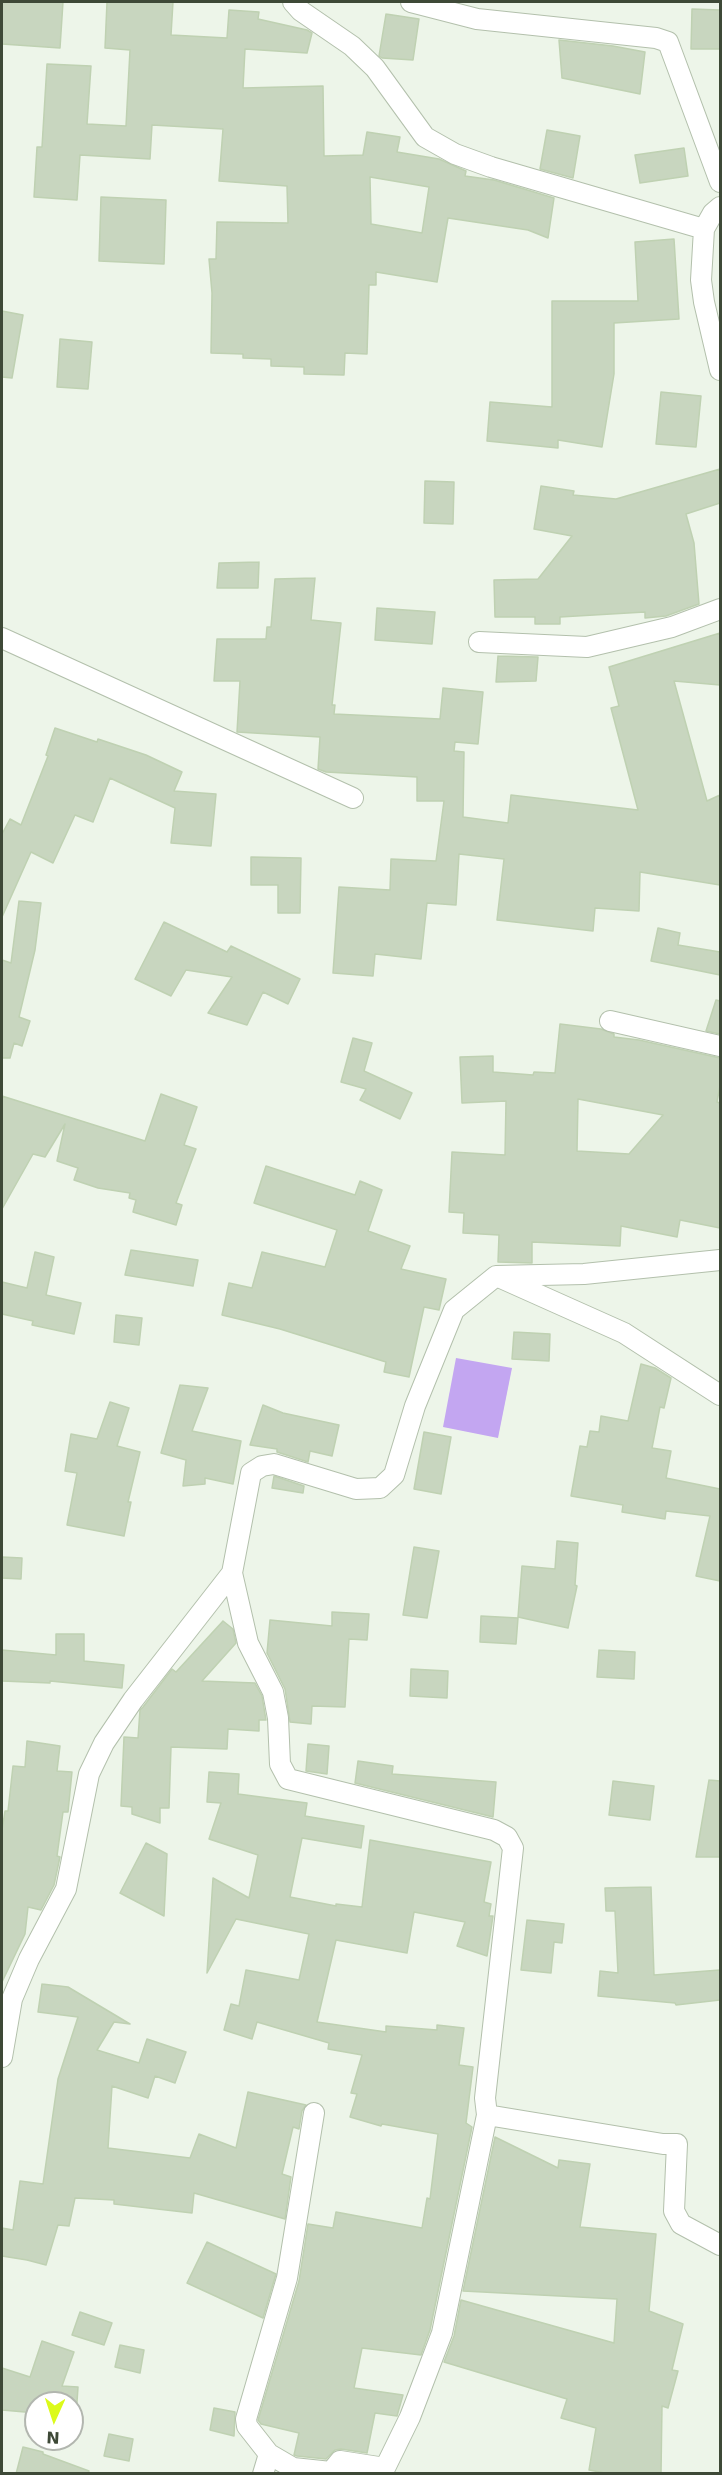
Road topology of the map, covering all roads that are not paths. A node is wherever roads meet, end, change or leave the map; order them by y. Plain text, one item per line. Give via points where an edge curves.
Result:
1 (293, 2) edge
2 (411, 2) edge
3 (720, 182) edge
4 (720, 207) edge
5 (704, 229) junction
6 (720, 370) edge
7 (720, 609) edge
8 (2, 638) edge
9 (480, 642) dead end
10 (353, 798) dead end
11 (610, 1021) dead end
12 (720, 1046) edge
13 (720, 1260) edge
14 (496, 1276) junction
15 (720, 1395) edge
16 (232, 1573) junction
17 (2, 2057) edge
18 (314, 2114) dead end
19 (487, 2115) junction
20 (720, 2246) edge
21 (269, 2454) junction
22 (263, 2474) edge

1 - 5 street via 375,68 425,137 435,143 490,167
2 - 3 street via 477,19 668,42
4 - 5 street
5 - 6 street via 701,280
7 - 9 street via 672,627 587,647
8 - 10 street
11 - 12 street
13 - 14 street via 584,1274
14 - 15 street via 624,1333
14 - 16 street via 454,1310 415,1406 394,1474 380,1488 356,1489 274,1464 262,1466 251,1473
16 - 17 street via 134,1700 104,1743 89,1774 66,1889 12,1999
16 - 19 street via 248,1643 273,1692 280,1764 288,1779 494,1830 507,1837 513,1848 485,2098
18 - 21 street via 287,2278 246,2419 247,2426
19 - 20 street via 677,2144 674,2211 681,2224
19 - 21 street via 442,2333 385,2468 340,2461 331,2472 292,2468
21 - 22 street

